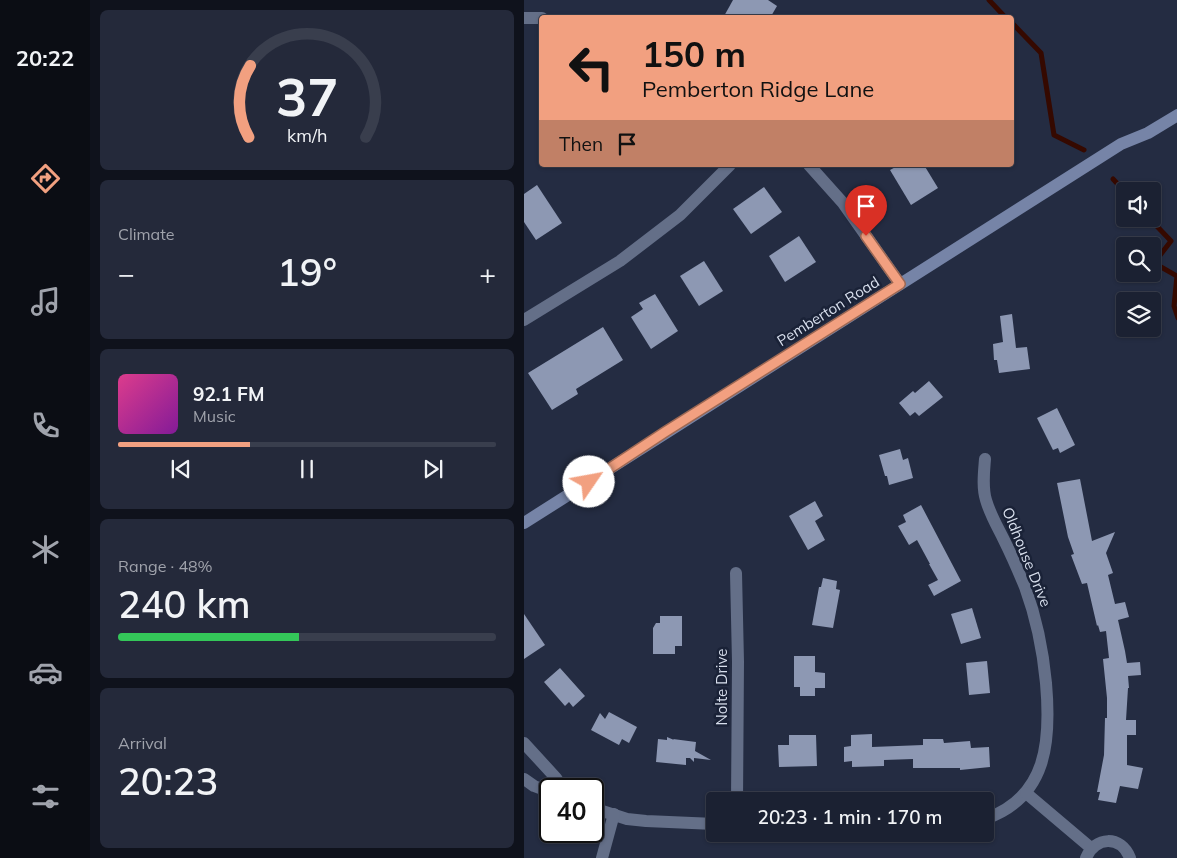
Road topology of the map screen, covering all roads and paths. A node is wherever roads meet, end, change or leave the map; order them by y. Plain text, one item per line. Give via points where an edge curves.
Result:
1 (524, 18) edge
2 (539, 18) edge
3 (1177, 115) edge
4 (728, 167) edge
5 (811, 167) edge
6 (900, 284) junction
7 (524, 320) edge
8 (985, 459) dead end
9 (524, 523) edge
10 (736, 573) dead end
11 (524, 743) edge
12 (556, 778) edge
13 (524, 779) edge
14 (539, 788) edge
15 (737, 792) edge
16 (1026, 793) junction
17 (604, 811) edge
18 (614, 814) junction
19 (994, 816) edge
20 (706, 824) edge
21 (1088, 853) edge
22 (602, 858) edge
23 (1130, 858) edge

1 - 2 street
3 - 6 street, Pemberton Road via 1148,133 1121,144
4 - 7 street via 680,215 620,261
5 - 6 street via 843,203
6 - 9 street, Pemberton Road
8 - 16 street, Oldhouse Drive via 986,500 1025,588 1045,668 1048,731 1045,753 1036,778
10 - 15 street, Nolte Drive
11 - 12 street
13 - 14 street
16 - 19 street, Oldhouse Drive
16 - 21 street
17 - 18 street
18 - 20 street via 646,821
18 - 22 street
21 - 23 street via 1098,843 1108,841 1125,848

